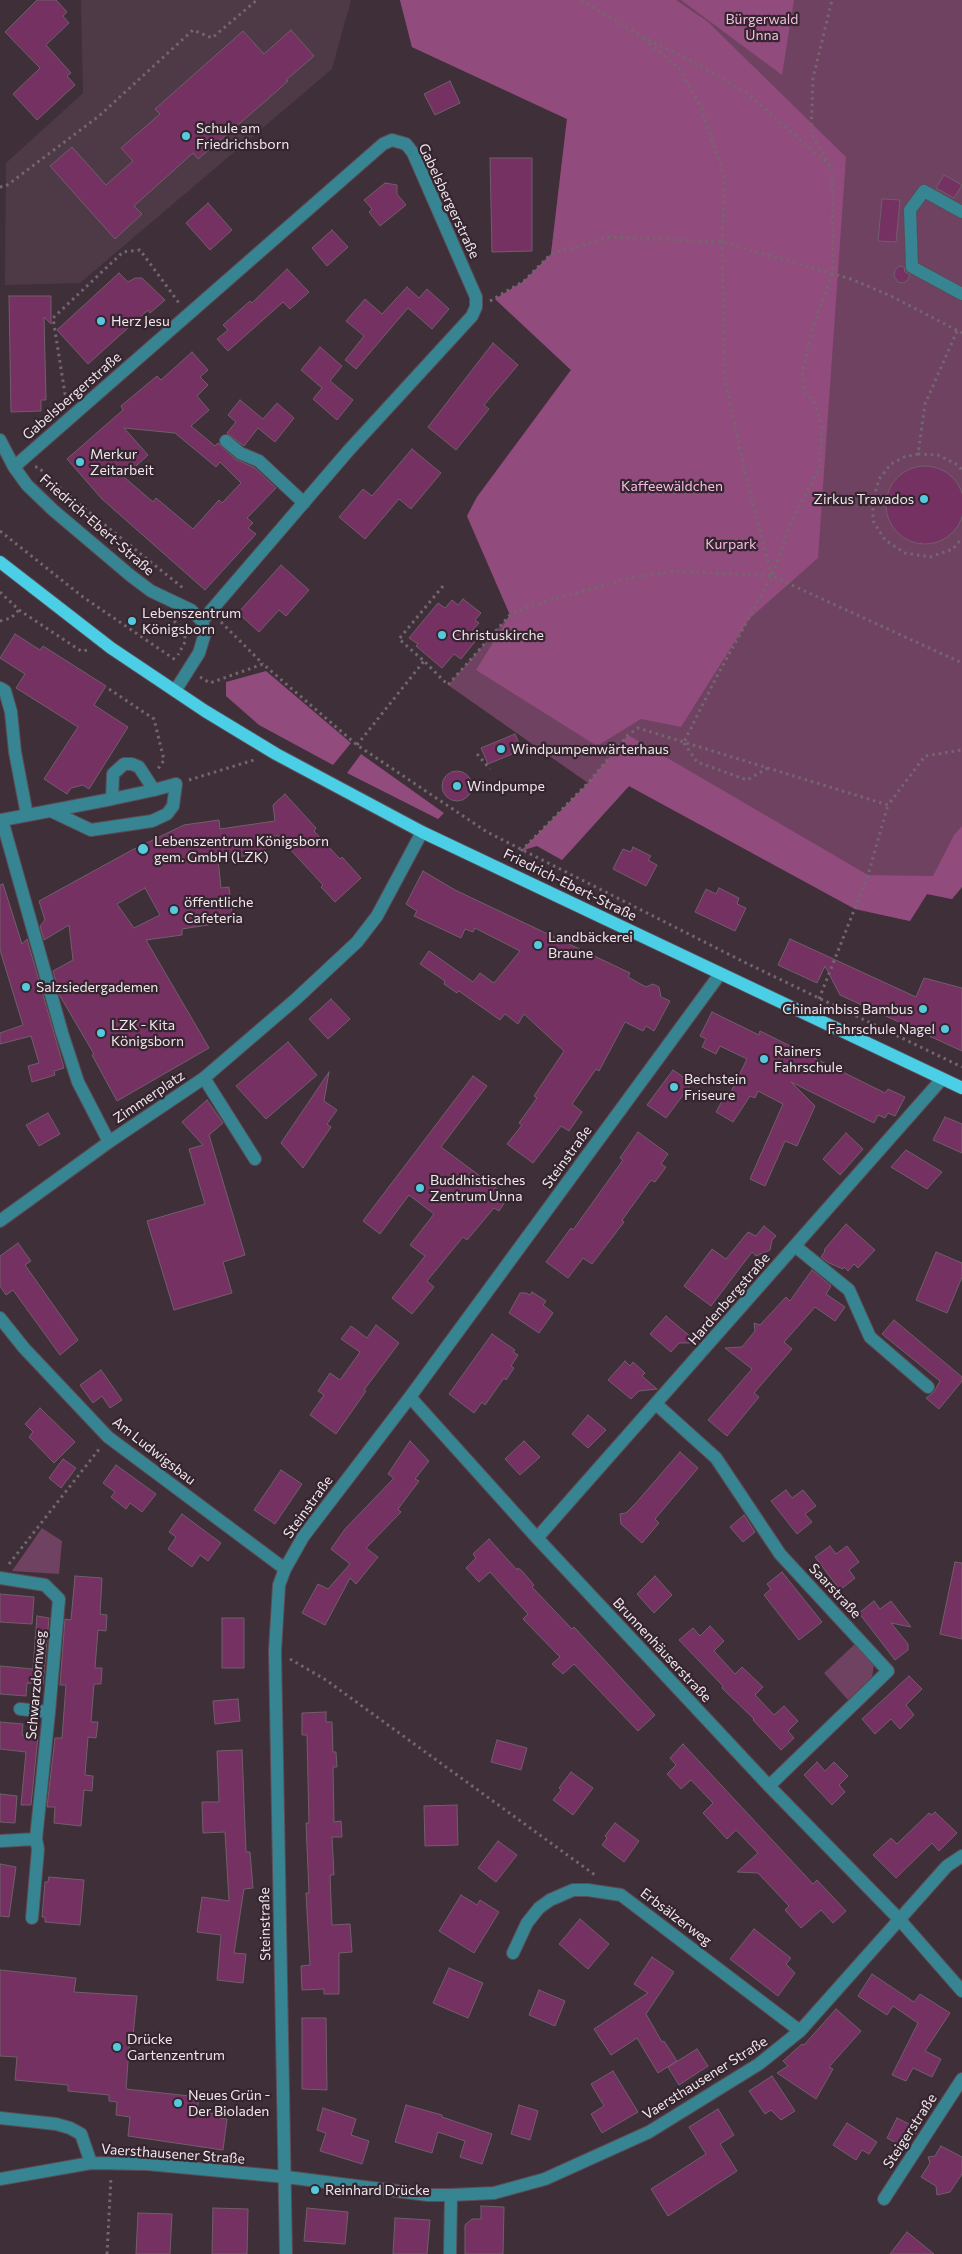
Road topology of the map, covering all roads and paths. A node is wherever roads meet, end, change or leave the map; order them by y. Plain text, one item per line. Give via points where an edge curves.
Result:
1 (258, 0) edge
2 (581, 0) edge
3 (832, 0) edge
4 (639, 35) junction
5 (832, 168) junction
6 (0, 187) edge
7 (962, 212) edge
8 (722, 242) junction
9 (833, 272) junction
10 (962, 294) edge
11 (476, 307) junction
12 (188, 316) junction
13 (960, 332) edge
14 (77, 412) junction
15 (0, 440) edge
16 (226, 441) dead end
17 (918, 454) junction
18 (14, 467) junction
19 (962, 470) edge
20 (304, 502) junction
21 (0, 531) edge
22 (962, 538) edge
23 (0, 562) edge
24 (772, 576) junction
25 (443, 586) dead end
26 (0, 592) edge
27 (189, 593) dead end
28 (19, 610) junction
29 (206, 616) junction
30 (0, 621) edge
31 (111, 648) junction
32 (424, 660) junction
33 (263, 664) junction
34 (962, 664) edge
35 (189, 670) junction
36 (0, 688) edge
37 (109, 689) dead end
38 (175, 691) junction
39 (684, 742) junction
40 (357, 745) junction
41 (962, 750) edge
42 (276, 754) junction
43 (477, 754) dead end
44 (768, 768) junction
45 (490, 770) dead end
46 (176, 784) junction
47 (152, 786) junction
48 (112, 799) junction
49 (888, 804) junction
50 (52, 811) junction
51 (27, 815) junction
52 (422, 832) junction
53 (521, 851) junction
54 (720, 974) junction
55 (819, 999) junction
56 (809, 1017) junction
57 (962, 1067) edge
58 (204, 1078) junction
59 (942, 1079) junction
60 (961, 1085) edge
61 (109, 1142) junction
62 (255, 1159) dead end
63 (0, 1221) edge
64 (795, 1246) junction
65 (0, 1318) edge
66 (928, 1387) dead end
67 (410, 1397) junction
68 (656, 1404) junction
69 (108, 1437) junction
70 (538, 1538) junction
71 (285, 1568) junction
72 (3, 1573) edge
73 (275, 1651) junction
74 (20, 1708) dead end
75 (50, 1712) junction
76 (769, 1786) junction
77 (36, 1839) junction
78 (0, 1841) edge
79 (962, 1856) edge
80 (597, 1877) dead end
81 (32, 1918) dead end
82 (899, 1919) junction
83 (513, 1953) dead end
84 (962, 1991) edge
85 (800, 2030) junction
86 (962, 2079) edge
87 (0, 2118) edge
88 (91, 2163) junction
89 (111, 2164) junction
90 (286, 2177) junction
91 (0, 2179) edge
92 (451, 2195) junction
93 (884, 2199) dead end
94 (107, 2254) edge
95 (286, 2254) edge
96 (450, 2254) edge

1 - 6 path via 212,38 193,30 99,116 6,186
2 - 4 path
3 - 5 path via 813,78 811,134
4 - 5 path via 747,92
4 - 8 path via 679,68 701,107 725,179
5 - 9 path
7 - 10 street via 924,191 910,210 912,267
8 - 9 path
8 - 11 path via 610,237 551,254 524,280
8 - 24 path via 725,379 746,481
9 - 13 path via 893,297
9 - 24 path via 813,326 802,376 805,393 814,401 822,427 820,467 790,525
11 - 12 street, Gabelsbergerstraße via 476,297 413,153 406,144 392,140 383,144
11 - 20 street via 472,316
12 - 14 street, Gabelsbergerstraße
12 - 14 path via 140,250 122,252 53,318 65,394
13 - 17 path via 925,404
14 - 18 street, Gabelsbergerstraße
15 - 18 street, Friedrich-Ebert-Straße
16 - 20 street via 240,453 259,461
17 - 19 path via 938,455
17 - 22 path via 891,464 879,479 873,501 873,522 885,540 905,553 930,557 953,549
18 - 27 path via 38,467
18 - 29 street, Friedrich-Ebert-Straße via 53,510 131,576 151,590
20 - 29 street
21 - 35 path via 83,597
23 - 31 main road, Friedrich-Ebert-Straße
24 - 32 path via 678,571 634,577 532,605 510,615 448,685
24 - 34 path
24 - 39 path via 716,676
25 - 32 path via 399,639
26 - 28 path
28 - 30 path via 12,618
28 - 31 path via 81,651
29 - 33 path
29 - 35 street via 199,653
31 - 38 main road, Friedrich-Ebert-Straße
32 - 40 path
33 - 35 path via 210,683
33 - 40 path
35 - 38 street
36 - 51 street via 5,691 11,712
37 - 47 path via 154,719 164,760
38 - 42 main road, Friedrich-Ebert-Straße
39 - 44 path
39 - 44 path via 697,762 747,780
39 - 53 path via 638,728
40 - 53 path via 467,820
41 - 49 path via 925,756
42 - 46 path
42 - 52 main road, Friedrich-Ebert-Straße
43 - 45 path
44 - 49 path
46 - 47 street, Zimmerplatz
46 - 50 street via 173,806 167,814 152,821 91,830
47 - 48 street, Zimmerplatz
47 - 48 street via 136,766 124,764 113,774
48 - 50 street, Zimmerplatz
49 - 55 path via 868,875
50 - 51 street, Zimmerplatz
51 - 61 street, Zimmerplatz via 2,820 78,1082
52 - 54 main road, Friedrich-Ebert-Straße
52 - 58 street, Zimmerplatz via 377,916 357,942
53 - 55 path
54 - 56 main road, Friedrich-Ebert-Straße
54 - 67 street, Steinstraße
55 - 56 path
55 - 57 path
56 - 59 main road, Friedrich-Ebert-Straße
58 - 61 street, Zimmerplatz
58 - 62 street
59 - 60 main road, Friedrich-Ebert-Straße
59 - 64 street, Hardenbergstraße
61 - 63 street
64 - 66 street via 849,1290 870,1337
64 - 68 street, Hardenbergstraße
65 - 69 street, Am Ludwigsbau
67 - 70 street, Brunnenhäuserstraße
67 - 71 street, Steinstraße via 303,1537
68 - 70 street, Hardenbergstraße
68 - 76 street, Saarstraße via 716,1458 780,1554 888,1671
69 - 71 street, Am Ludwigsbau
69 - 72 path
70 - 76 street, Brunnenhäuserstraße
71 - 73 street, Steinstraße via 279,1585
72 - 75 street, Schwarzdornweg via 45,1585 59,1599
73 - 80 path via 326,1680
73 - 90 street, Steinstraße
74 - 75 street
75 - 77 street, Schwarzdornweg
76 - 82 street, Brunnenhäuserstraße
77 - 78 street
77 - 81 street, Schwarzdornweg via 38,1849
79 - 82 street, Vaersthausener Straße via 948,1866
82 - 84 street
82 - 85 street, Vaersthausener Straße
83 - 85 street, Erbsälzerweg via 538,1908 550,1900 573,1890 621,1894
85 - 92 street, Vaersthausener Straße via 759,2064 649,2132 546,2179 494,2192
86 - 93 street, Steigerstraße
87 - 88 street via 70,2128 81,2134
88 - 89 street, Vaersthausener Straße
88 - 91 street, Vaersthausener Straße
89 - 90 street, Vaersthausener Straße via 147,2164
89 - 94 path
90 - 92 street, Vaersthausener Straße
90 - 95 street
92 - 96 street

